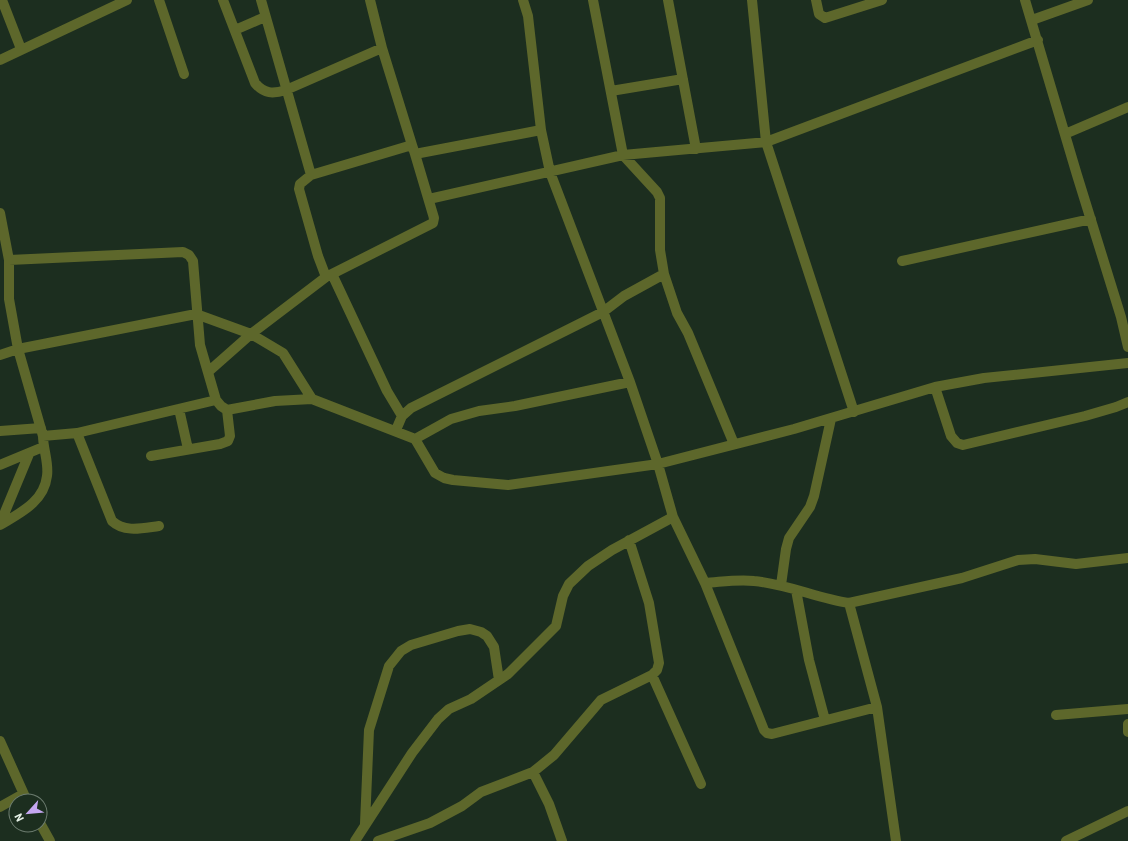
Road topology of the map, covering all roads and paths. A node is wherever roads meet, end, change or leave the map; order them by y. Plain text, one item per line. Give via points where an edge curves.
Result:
1 (2, 0) edge
2 (127, 0) edge
3 (159, 0) edge
4 (223, 0) edge
5 (261, 0) edge
6 (370, 0) edge
7 (523, 0) edge
8 (594, 0) edge
9 (668, 0) edge
10 (752, 0) edge
11 (816, 0) edge
12 (882, 0) edge
13 (1025, 0) edge
14 (1088, 0) edge
15 (265, 17) junction
16 (1032, 20) junction
17 (235, 30) junction
18 (1038, 40) junction
19 (382, 48) junction
20 (21, 50) junction
21 (0, 60) edge
22 (184, 74) dead end
23 (683, 79) junction
24 (286, 90) junction
25 (611, 91) junction
26 (1128, 108) edge
27 (541, 130) junction
28 (1065, 134) junction
29 (766, 142) junction
30 (414, 149) junction
31 (696, 149) junction
32 (623, 155) junction
33 (550, 172) junction
34 (311, 175) junction
35 (429, 199) junction
36 (0, 213) edge
37 (1091, 219) junction
38 (9, 260) junction
39 (902, 261) dead end
40 (664, 274) junction
41 (329, 276) junction
42 (603, 312) junction
43 (196, 314) junction
44 (1125, 316) edge
45 (251, 334) junction
46 (1128, 347) edge
47 (18, 348) junction
48 (0, 355) edge
49 (1128, 363) edge
50 (208, 372) junction
51 (630, 382) junction
52 (935, 387) junction
53 (312, 399) junction
54 (216, 400) junction
55 (1128, 402) edge
56 (179, 409) junction
57 (228, 410) junction
58 (854, 412) junction
59 (402, 416) junction
60 (831, 419) junction
61 (396, 430) junction
62 (0, 431) edge
63 (42, 432) junction
64 (77, 433) junction
65 (415, 439) junction
66 (734, 444) junction
67 (43, 447) junction
68 (188, 449) junction
69 (29, 454) junction
70 (151, 456) dead end
71 (658, 464) junction
72 (0, 465) edge
73 (672, 517) junction
74 (0, 525) edge
75 (159, 526) dead end
76 (629, 540) junction
77 (1128, 558) edge
78 (705, 583) junction
79 (781, 585) junction
80 (796, 590) junction
81 (850, 603) junction
82 (652, 675) junction
83 (499, 680) junction
84 (876, 707) junction
85 (1128, 709) edge
86 (1056, 715) dead end
87 (825, 720) junction
88 (1128, 724) edge
89 (1128, 732) edge
90 (0, 741) edge
91 (533, 772) junction
92 (701, 784) dead end
93 (23, 793) edge
94 (1128, 811) edge
95 (365, 826) junction
96 (355, 841) edge
97 (378, 841) edge
98 (562, 841) edge
99 (896, 841) edge
100 (1066, 841) edge

1 - 20 street
2 - 20 street
3 - 22 street
4 - 17 street
5 - 15 street
6 - 19 street
7 - 27 street via 528,16
8 - 25 street
9 - 23 street
10 - 29 street
11 - 12 street via 819,14 825,18
13 - 16 street
14 - 16 street
15 - 17 street
15 - 24 street
16 - 18 street
17 - 24 street via 255,83 260,89 277,93
18 - 28 street
18 - 29 street
19 - 24 street
19 - 30 street
20 - 21 street
23 - 25 street
23 - 31 street
24 - 34 street
25 - 32 street
26 - 28 street
27 - 30 street
27 - 33 street
28 - 37 street
29 - 31 street
29 - 58 street
30 - 34 street
30 - 35 street
31 - 32 street
32 - 33 street
32 - 40 street via 660,198 660,250
33 - 35 street
33 - 42 street
34 - 41 street via 300,184 299,189 318,256
35 - 41 street via 433,222
36 - 38 street
37 - 39 street
37 - 44 street
38 - 43 street via 183,252 193,261
38 - 47 street via 9,299
40 - 42 street via 620,299
40 - 66 street via 677,313 688,333
41 - 45 street
41 - 59 street
42 - 51 street
42 - 59 street via 411,408
43 - 45 street
43 - 47 street
43 - 50 street via 200,345
44 - 46 street
45 - 50 street
45 - 53 street via 283,353
47 - 48 street
47 - 63 street
49 - 52 street via 984,378
50 - 54 street
51 - 65 street via 479,411 451,419
51 - 71 street
52 - 55 street via 951,436 956,443 963,445 1085,416
52 - 58 street
53 - 57 street via 275,401
53 - 61 street
54 - 56 street
54 - 57 street
56 - 64 street
56 - 68 street
57 - 68 street via 228,441
58 - 60 street
59 - 61 street
60 - 66 street
60 - 79 street via 814,496 810,507 789,538
61 - 65 street
62 - 63 street
63 - 64 street
63 - 67 street
64 - 75 street via 112,521 128,529
65 - 71 street via 435,473 453,480 508,485
66 - 71 street
67 - 69 street
67 - 74 street via 47,476 40,497
68 - 70 street
69 - 72 street
69 - 74 street
71 - 73 street
73 - 76 street
73 - 78 street
76 - 82 street via 649,603 659,663
76 - 83 street via 588,566 569,584 563,596 556,626
77 - 81 street via 1076,564 1018,560 962,578
78 - 79 street via 752,580
78 - 87 street via 766,733 772,734
79 - 80 street
80 - 81 street
80 - 87 street via 809,660
81 - 84 street
82 - 91 street via 601,700 554,755
82 - 92 street
83 - 95 street via 449,709 438,719 412,753
83 - 95 street via 494,647 481,632 470,629 458,631 411,645 401,652 389,666 369,730
84 - 87 street
84 - 99 street
85 - 86 street
88 - 89 street
90 - 93 street
91 - 97 street via 482,792 430,823
91 - 98 street via 549,804
94 - 100 street
95 - 96 street

